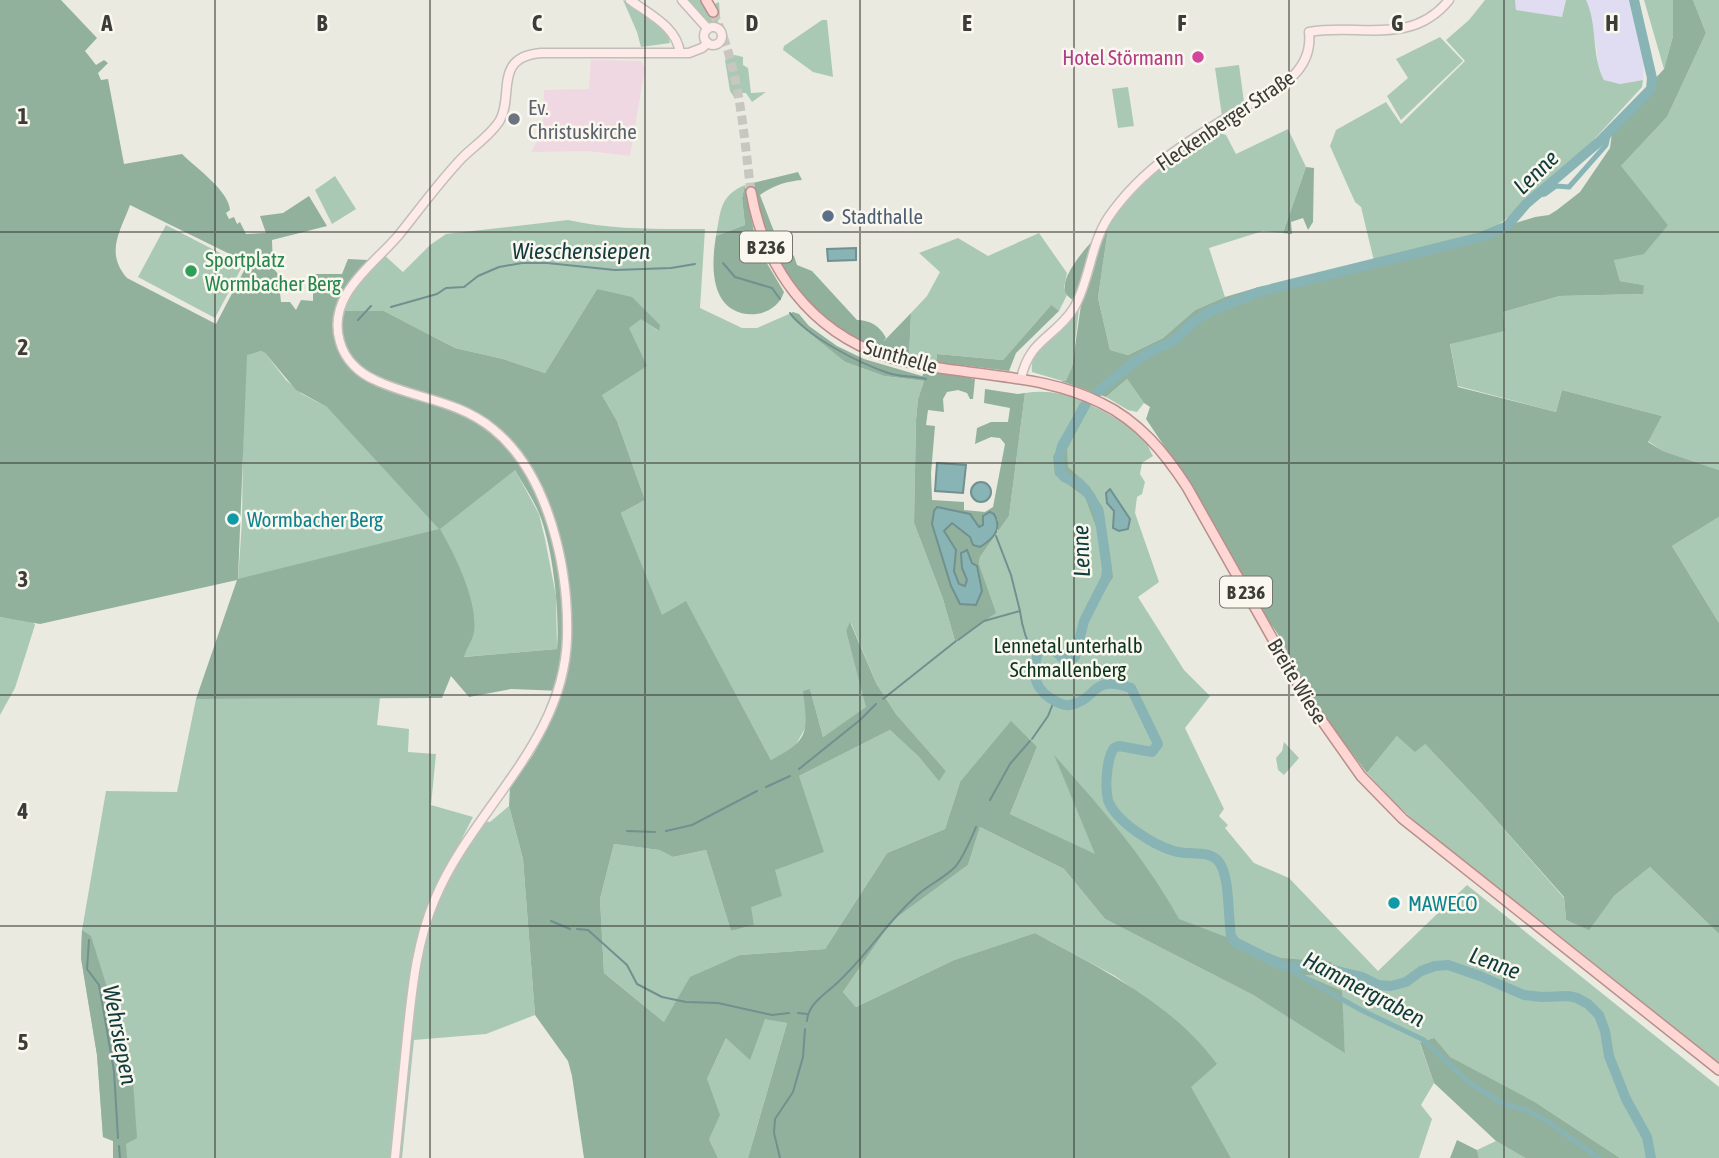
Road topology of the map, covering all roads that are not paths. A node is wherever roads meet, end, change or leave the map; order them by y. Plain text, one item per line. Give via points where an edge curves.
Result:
1 (630, 0) edge
2 (682, 0) edge
3 (706, 0) edge
4 (1449, 0) edge
5 (713, 12) tunnel mouth
6 (708, 29) junction
7 (708, 43) junction
8 (680, 53) junction
9 (751, 192) tunnel mouth
10 (1021, 379) junction
11 (1719, 1070) edge
12 (396, 1158) edge

1 - 8 main road via 668,27
2 - 6 main road
3 - 5 main road
4 - 10 main road, Fleckenberger Straße via 1430,18 1392,30 1309,32 1307,55 1293,76 1171,153 1148,173 1112,212 1097,237 1077,302 1067,318 1030,352
6 - 7 main road
6 - 7 main road via 718,29 722,35 719,43
7 - 8 main road via 694,52
8 - 12 main road via 535,54 519,61 506,82 498,123 459,161 346,294 339,311 338,334 347,358 363,374 456,407 495,430 525,464 545,505 562,577 566,619 560,681 546,720 530,752 453,862 425,925 414,974
9 - 10 main road, Sunthelle / B 236 via 775,264 797,296 836,331 882,355
10 - 11 main road, Breite Wiese / B 236 via 1102,403 1133,423 1163,453 1187,487 1294,677 1361,776 1403,819

